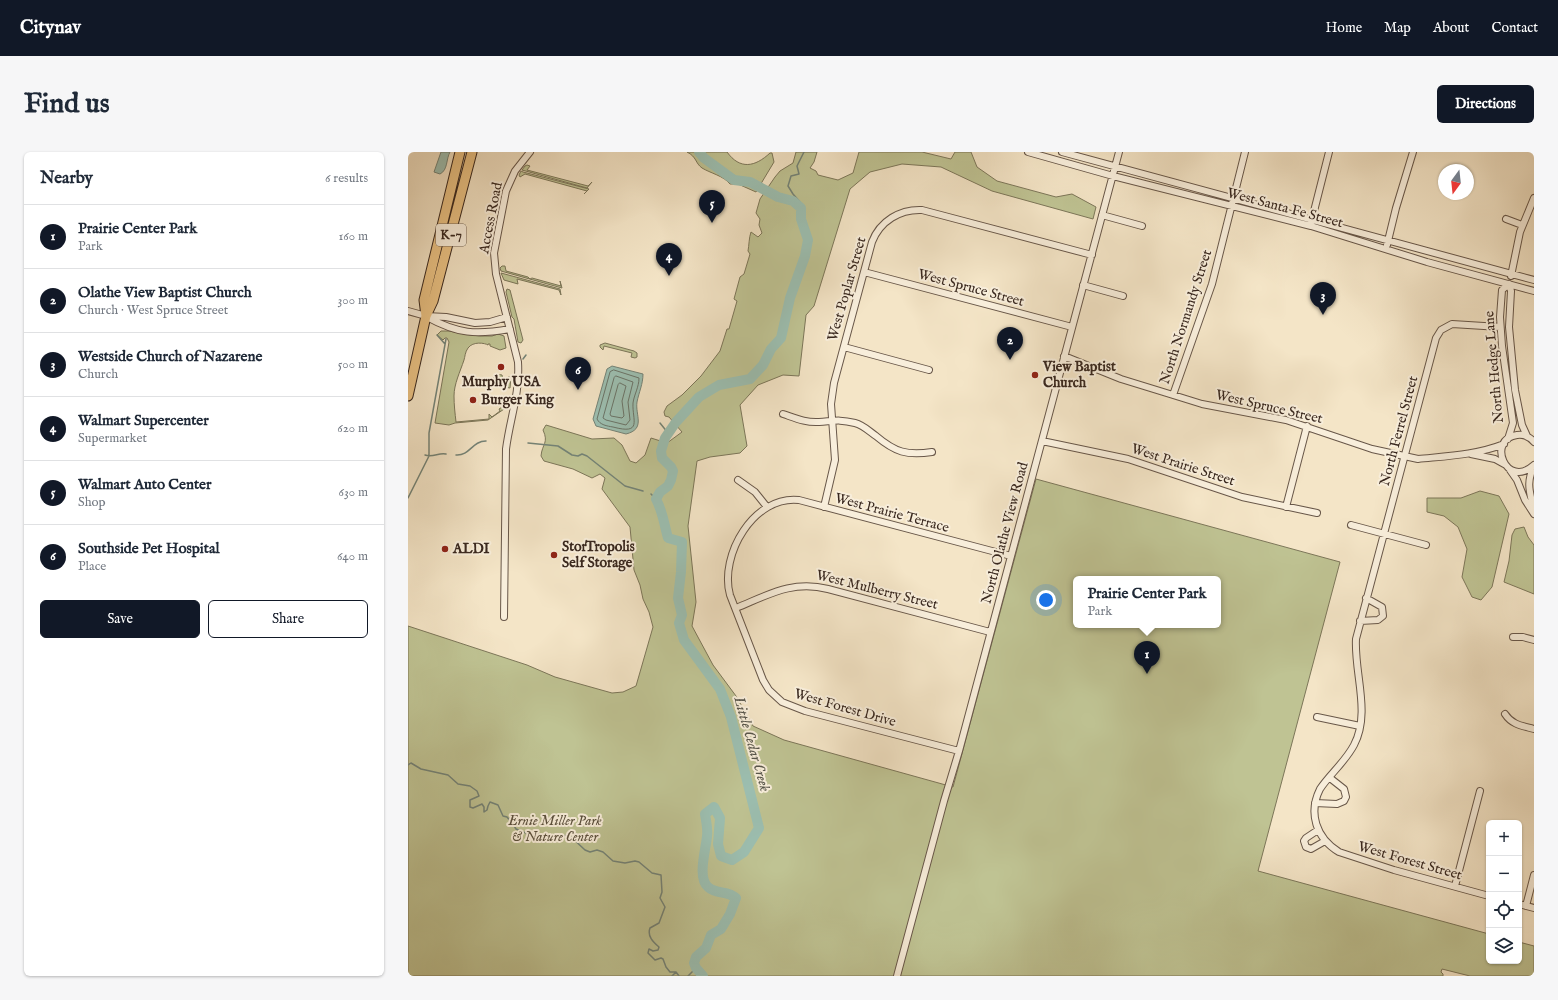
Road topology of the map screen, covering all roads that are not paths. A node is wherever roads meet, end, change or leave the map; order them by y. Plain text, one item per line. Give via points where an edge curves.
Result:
1 (460, 152) edge
2 (472, 152) edge
3 (530, 152) edge
4 (1028, 152) edge
5 (1062, 152) edge
6 (1119, 152) edge
7 (1245, 152) edge
8 (1329, 152) edge
9 (1413, 152) edge
10 (1115, 166) junction
11 (1113, 176) junction
12 (1534, 198) edge
13 (1232, 202) junction
14 (1102, 215) junction
15 (1506, 219) dead end
16 (1311, 223) junction
17 (1522, 225) junction
18 (1142, 226) dead end
19 (1388, 241) junction
20 (1386, 249) junction
21 (1092, 255) junction
22 (864, 272) junction
23 (1512, 274) junction
24 (1534, 280) edge
25 (1509, 284) junction
26 (1083, 286) junction
27 (1534, 291) edge
28 (1123, 296) dead end
29 (408, 311) edge
30 (426, 316) junction
31 (507, 317) junction
32 (1072, 327) junction
33 (1500, 327) junction
34 (510, 329) junction
35 (844, 347) junction
36 (1064, 356) junction
37 (929, 370) dead end
38 (408, 396) edge
39 (1173, 396) junction
40 (783, 414) dead end
41 (833, 420) junction
42 (1307, 426) junction
43 (1527, 436) junction
44 (1042, 441) junction
45 (1506, 442) junction
46 (1534, 442) edge
47 (932, 452) dead end
48 (1471, 454) junction
49 (1404, 457) junction
50 (1534, 465) edge
51 (1507, 466) junction
52 (738, 480) dead end
53 (767, 507) junction
54 (824, 507) junction
55 (1286, 507) junction
56 (1317, 513) dead end
57 (1534, 514) edge
58 (1351, 525) dead end
59 (1384, 534) junction
60 (1426, 545) dead end
61 (1011, 556) junction
62 (1366, 598) junction
63 (736, 608) junction
64 (504, 617) dead end
65 (1360, 621) junction
66 (990, 632) junction
67 (1513, 637) dead end
68 (1534, 640) edge
69 (1506, 714) dead end
70 (1317, 718) dead end
71 (1360, 726) junction
72 (1534, 729) edge
73 (959, 751) junction
74 (1330, 778) junction
75 (1480, 791) dead end
76 (1315, 803) junction
77 (1318, 830) junction
78 (1326, 842) junction
79 (1534, 875) edge
80 (1455, 886) junction
81 (1486, 895) edge
82 (1522, 905) edge
83 (1526, 906) junction
84 (1534, 908) edge
85 (897, 976) edge

1 - 30 highway, K-7 via 424,300
2 - 30 highway, K-7 via 433,301
3 - 31 street, Access Road via 506,191 494,253 496,274
4 - 11 street, West Santa Fe Street
5 - 10 street, West Santa Fe Street
6 - 10 street, North Olathe View Road
7 - 13 street, North Normandy Street
8 - 16 street
9 - 19 street
10 - 11 street, North Olathe View Road
10 - 13 street, West Santa Fe Street
11 - 13 street, West Santa Fe Street
11 - 14 street, North Olathe View Road
12 - 17 street
13 - 16 street, West Santa Fe Street
13 - 39 street, North Normandy Street via 1212,284
14 - 18 street
14 - 21 street, North Olathe View Road
15 - 17 street
16 - 19 street, West Santa Fe Street
16 - 20 street, West Santa Fe Street
17 - 23 street
19 - 20 street
19 - 23 street, West Santa Fe Street
20 - 25 street, West Santa Fe Street
21 - 22 street, West Poplar Street via 929,211 917,210 897,214 879,229 872,242
21 - 26 street, North Olathe View Road
22 - 32 street, West Spruce Street
22 - 35 street, West Poplar Street
23 - 24 street, West Santa Fe Street
23 - 25 street
25 - 27 street, West Santa Fe Street
25 - 33 street, North Hedge Lane via 1502,290
25 - 43 street, North Hedge Lane via 1509,327 1516,390 1522,425
26 - 28 street
26 - 32 street, North Olathe View Road
29 - 30 street
30 - 31 street via 475,323
30 - 34 street via 445,327 467,332
30 - 38 highway, K-7
31 - 34 street, Access Road
32 - 36 street, North Olathe View Road
33 - 45 street, North Hedge Lane via 1513,423
33 - 49 street, North Ferrel Street via 1452,324 1441,330 1436,338
34 - 64 street, Access Road via 519,376 516,406 506,449
35 - 37 street
35 - 41 street, West Poplar Street via 834,383 831,404
36 - 39 street, West Spruce Street
36 - 44 street, North Olathe View Road
39 - 42 street, West Spruce Street
40 - 41 street via 806,422
41 - 47 street via 857,423 898,450 917,454
41 - 54 street, West Poplar Street via 835,460
42 - 49 street, West Spruce Street
42 - 55 street
43 - 45 street, West Spruce Street via 1517,435
43 - 46 street
44 - 55 street, West Prairie Street via 1128,459 1242,497
44 - 61 street, North Olathe View Road
45 - 48 street, West Spruce Street
45 - 51 street, North Hedge Lane via 1501,454
48 - 49 street, West Spruce Street via 1418,459
48 - 51 street, West Spruce Street via 1490,457
49 - 59 street, North Ferrel Street
50 - 51 street via 1520,472
50 - 57 street via 1528,481 1528,490
51 - 57 street
52 - 53 street via 755,492
53 - 54 street, West Prairie Terrace via 791,500
53 - 63 street, West Prairie Terrace via 752,520 731,557 728,583
54 - 61 street, West Prairie Terrace
55 - 56 street, West Prairie Street
58 - 59 street
59 - 60 street
59 - 62 street, North Ferrel Street
61 - 66 street, North Olathe View Road
62 - 65 street, North Ferrel Street
62 - 65 street via 1382,606 1383,616 1378,620
63 - 66 street, West Mulberry Street via 793,586 809,585
63 - 73 street, West Forest Drive via 763,680 782,702
65 - 71 street, North Ferrel Street via 1355,652 1361,705
66 - 73 street, North Olathe View Road
67 - 68 street
69 - 72 street via 1514,723
70 - 71 street
71 - 74 street, North Ferrel Street via 1355,743
73 - 85 street, North Olathe View Road
74 - 76 street, North Ferrel Street via 1320,789
74 - 76 street via 1344,789 1344,801 1337,804
75 - 80 street
76 - 77 street, North Ferrel Street via 1314,815
77 - 78 street, North Ferrel Street
77 - 78 street via 1306,838 1306,847 1311,849
78 - 80 street, West Forest Street via 1346,855
79 - 83 street
80 - 81 street, West Forest Street
82 - 83 street
83 - 84 street

